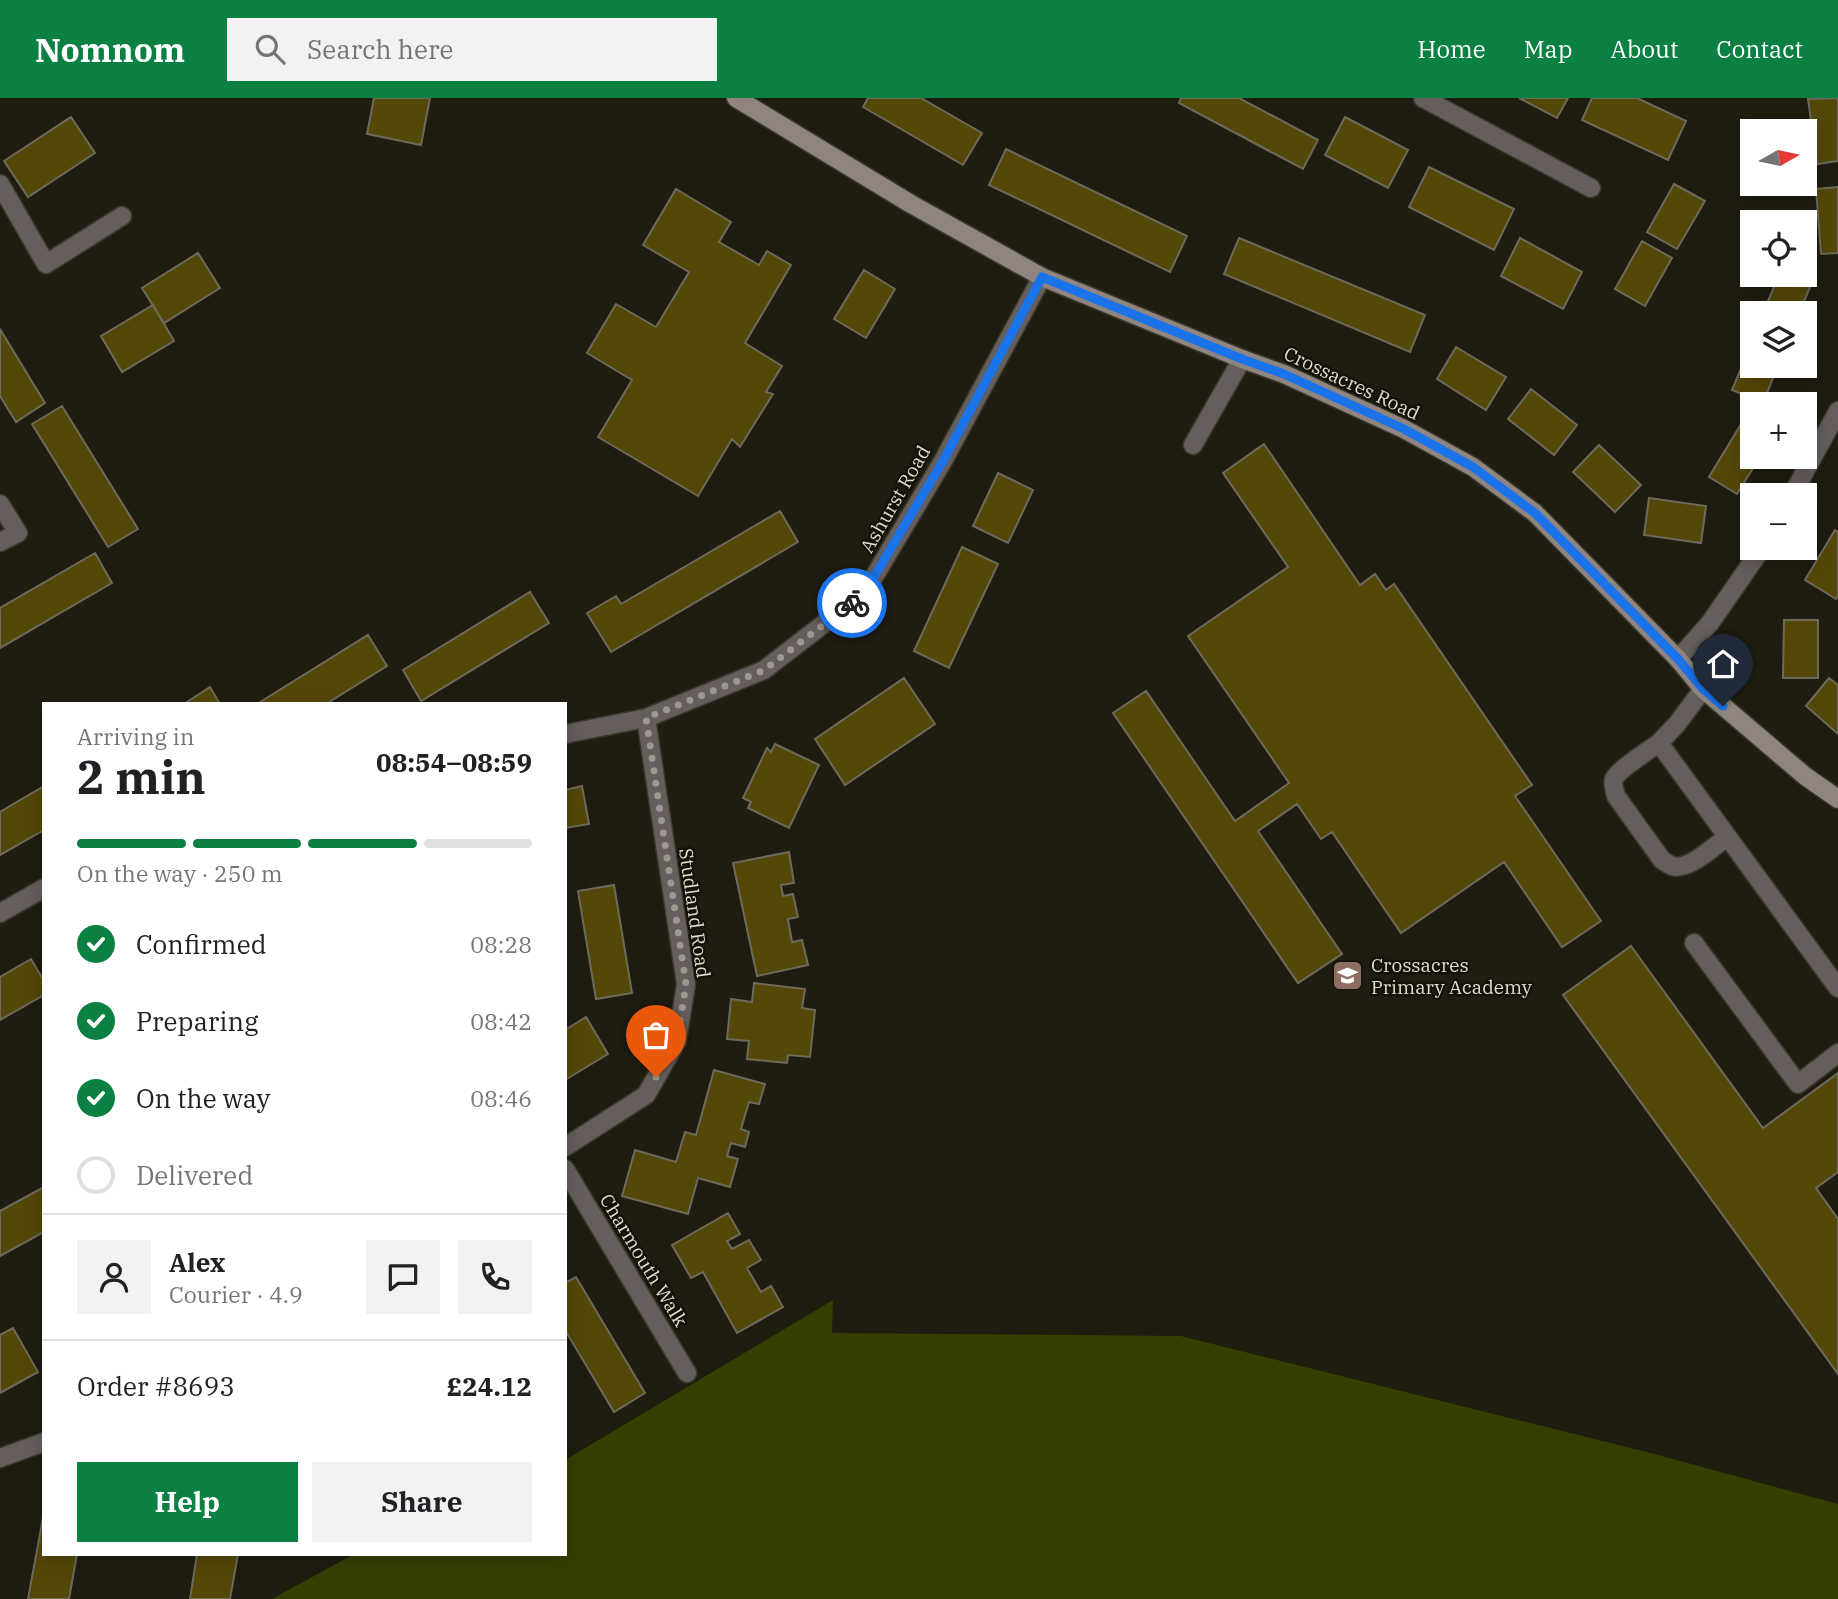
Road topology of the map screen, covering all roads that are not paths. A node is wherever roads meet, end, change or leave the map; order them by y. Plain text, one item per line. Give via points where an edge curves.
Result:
1 (736, 98) edge
2 (1423, 98) edge
3 (0, 184) edge
4 (1591, 188) dead end
5 (121, 216) dead end
6 (1042, 277) junction
7 (1242, 359) junction
8 (1838, 411) edge
9 (1193, 445) dead end
10 (1799, 483) edge
11 (0, 504) edge
12 (0, 542) edge
13 (1754, 560) edge
14 (1678, 659) junction
15 (1703, 689) junction
16 (646, 718) junction
17 (567, 734) edge
18 (1659, 743) junction
19 (1838, 799) edge
20 (1727, 837) junction
21 (42, 889) edge
22 (0, 913) edge
23 (1694, 943) dead end
24 (1838, 988) edge
25 (1838, 1054) edge
26 (567, 1146) edge
27 (567, 1172) edge
28 (687, 1373) dead end
29 (42, 1443) edge
30 (0, 1458) edge

1 - 6 street, Crossacres Road
2 - 4 street
3 - 5 street via 46,264
6 - 7 street, Crossacres Road
6 - 16 street, Ashurst Road via 943,461 865,592 764,670
7 - 9 street
7 - 14 street, Crossacres Road via 1392,423 1473,467 1535,513
8 - 10 street
11 - 12 street via 18,533
13 - 14 street via 1710,623
14 - 15 street, Crossacres Road
15 - 18 street
15 - 19 street, Crossacres Road
16 - 17 street, Ashurst Road
16 - 26 street, Studland Road via 686,984 677,1041 646,1095
18 - 20 street
18 - 20 street via 1620,771 1614,786 1616,796 1662,860 1671,866 1690,864
20 - 24 street
21 - 22 street
23 - 25 street via 1798,1083
27 - 28 street, Charmouth Walk
29 - 30 street

